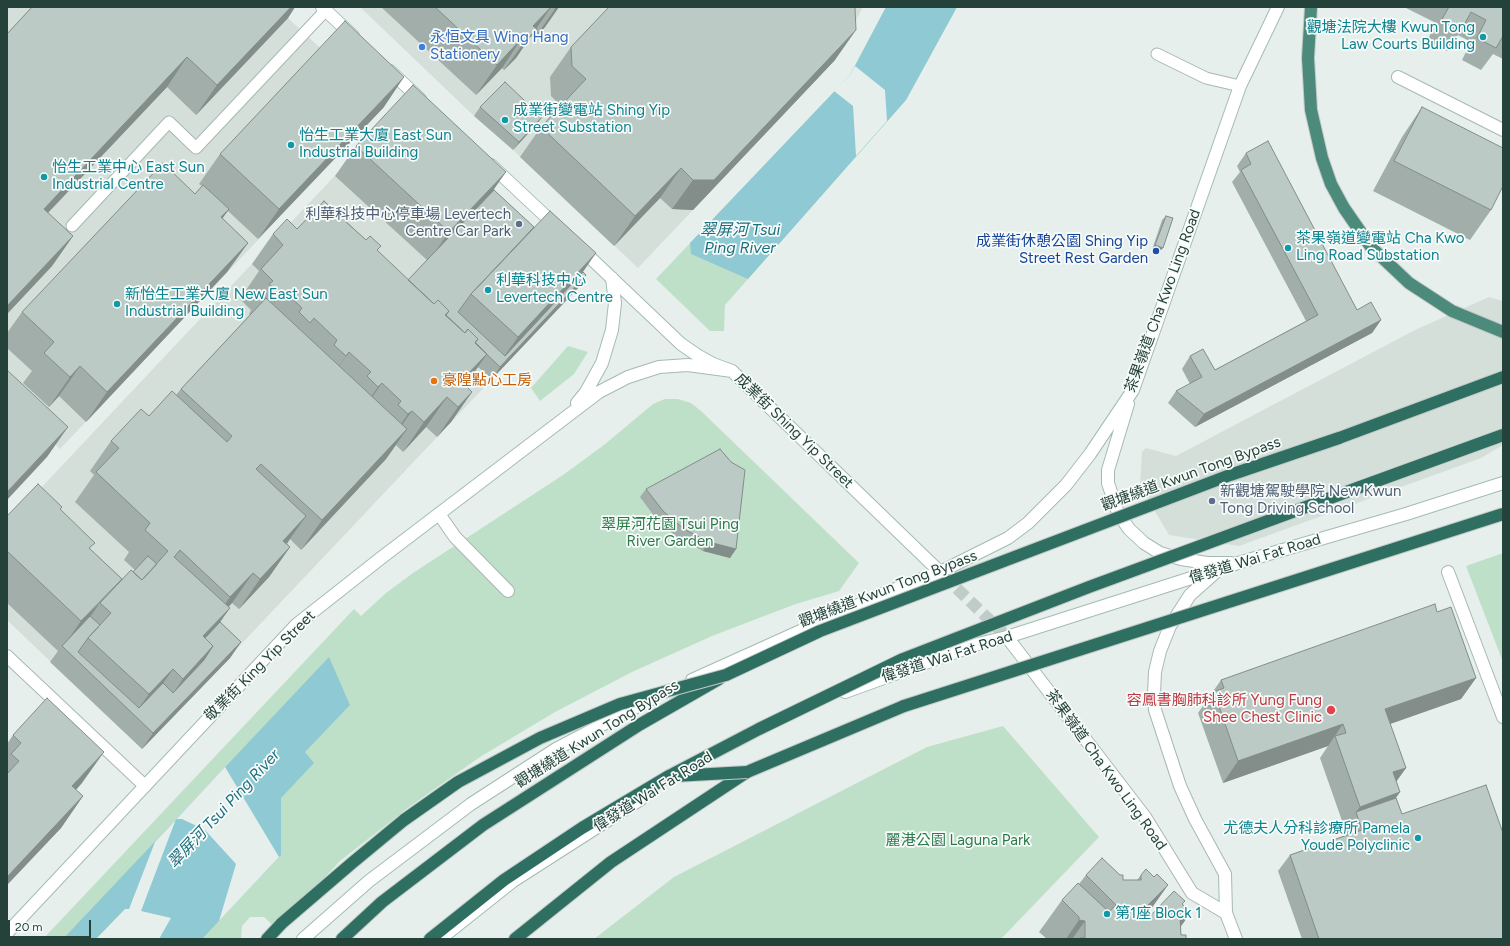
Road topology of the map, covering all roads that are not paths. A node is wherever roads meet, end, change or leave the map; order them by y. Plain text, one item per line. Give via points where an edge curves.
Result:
1 (1278, 7) edge
2 (1312, 7) edge
3 (324, 9) edge
4 (361, 43) edge
5 (1157, 54) dead end
6 (384, 65) edge
7 (1398, 76) dead end
8 (1240, 86) junction
9 (431, 109) edge
10 (1503, 130) edge
11 (483, 158) edge
12 (72, 226) edge
13 (612, 278) junction
14 (1503, 332) edge
15 (732, 370) junction
16 (1503, 377) edge
17 (1133, 390) junction
18 (564, 418) junction
19 (1503, 435) edge
20 (1503, 483) edge
21 (439, 514) junction
22 (1503, 514) edge
23 (1238, 563) junction
24 (1217, 571) junction
25 (940, 572) junction
26 (1448, 572) dead end
27 (508, 591) dead end
28 (1007, 637) junction
29 (7, 656) edge
30 (726, 675) junction
31 (1503, 717) edge
32 (747, 772) junction
33 (669, 776) junction
34 (145, 786) junction
35 (1226, 913) junction
36 (7, 933) edge
37 (267, 939) edge
38 (303, 939) edge
39 (342, 939) edge
40 (430, 939) edge
41 (440, 939) edge
42 (515, 939) edge
43 (1236, 939) edge

1 - 8 main road, 茶果嶺道 Cha Kwo Ling Road
2 - 14 highway via 1308,58 1312,116 1331,184 1344,208 1367,242 1388,265 1415,287 1452,311
3 - 4 main road
3 - 12 lane via 196,148 169,122
5 - 8 lane via 1206,78
6 - 9 main road
7 - 10 main road
8 - 17 main road, 茶果嶺道 Cha Kwo Ling Road
11 - 13 main road, 成業街 Shing Yip Street
13 - 15 main road, 成業街 Shing Yip Street via 681,344 708,361
13 - 18 main road, 敬業街 King Yip Street via 615,303 612,330 602,362 586,392
15 - 18 main road, 敬業街 King Yip Street via 688,365 659,367 610,386
15 - 25 main road, 成業街 Shing Yip Street
16 - 30 highway, 觀塘繞道 Kwun Tong Bypass, bridge via 1339,438 1230,475 847,620
17 - 23 main road via 1108,470 1108,483 1118,513 1129,529 1160,553 1207,563
17 - 25 main road, 茶果嶺道 Cha Kwo Ling Road via 1090,454 1047,506 1008,538
18 - 21 main road, 敬業街 King Yip Street
19 - 33 highway, bridge via 1089,587 902,659
20 - 23 main road, 偉發道 Wai Fat Road
21 - 27 main road via 455,537
21 - 34 main road, 敬業街 King Yip Street via 296,625
22 - 32 highway, bridge via 904,706
23 - 24 main road, 偉發道 Wai Fat Road
24 - 28 main road, 偉發道 Wai Fat Road
24 - 35 main road via 1190,595 1170,626 1160,650 1154,694 1155,710 1180,786 1225,874
25 - 38 main road via 655,697 556,749 471,804 369,882
26 - 31 main road
28 - 35 main road, 茶果嶺道 Cha Kwo Ling Road via 1145,817 1192,892
28 - 41 main road, 偉發道 Wai Fat Road via 978,644 848,691 716,751 514,881
29 - 34 main road
30 - 37 highway, bridge via 620,704 540,738 458,782 404,820 282,923
30 - 39 highway, 觀塘繞道 Kwun Tong Bypass, bridge via 639,725 483,825 382,902
32 - 33 highway, bridge
32 - 42 highway via 611,862
33 - 40 highway via 582,828 504,880
34 - 36 main road, 敬業街 King Yip Street
35 - 43 main road

